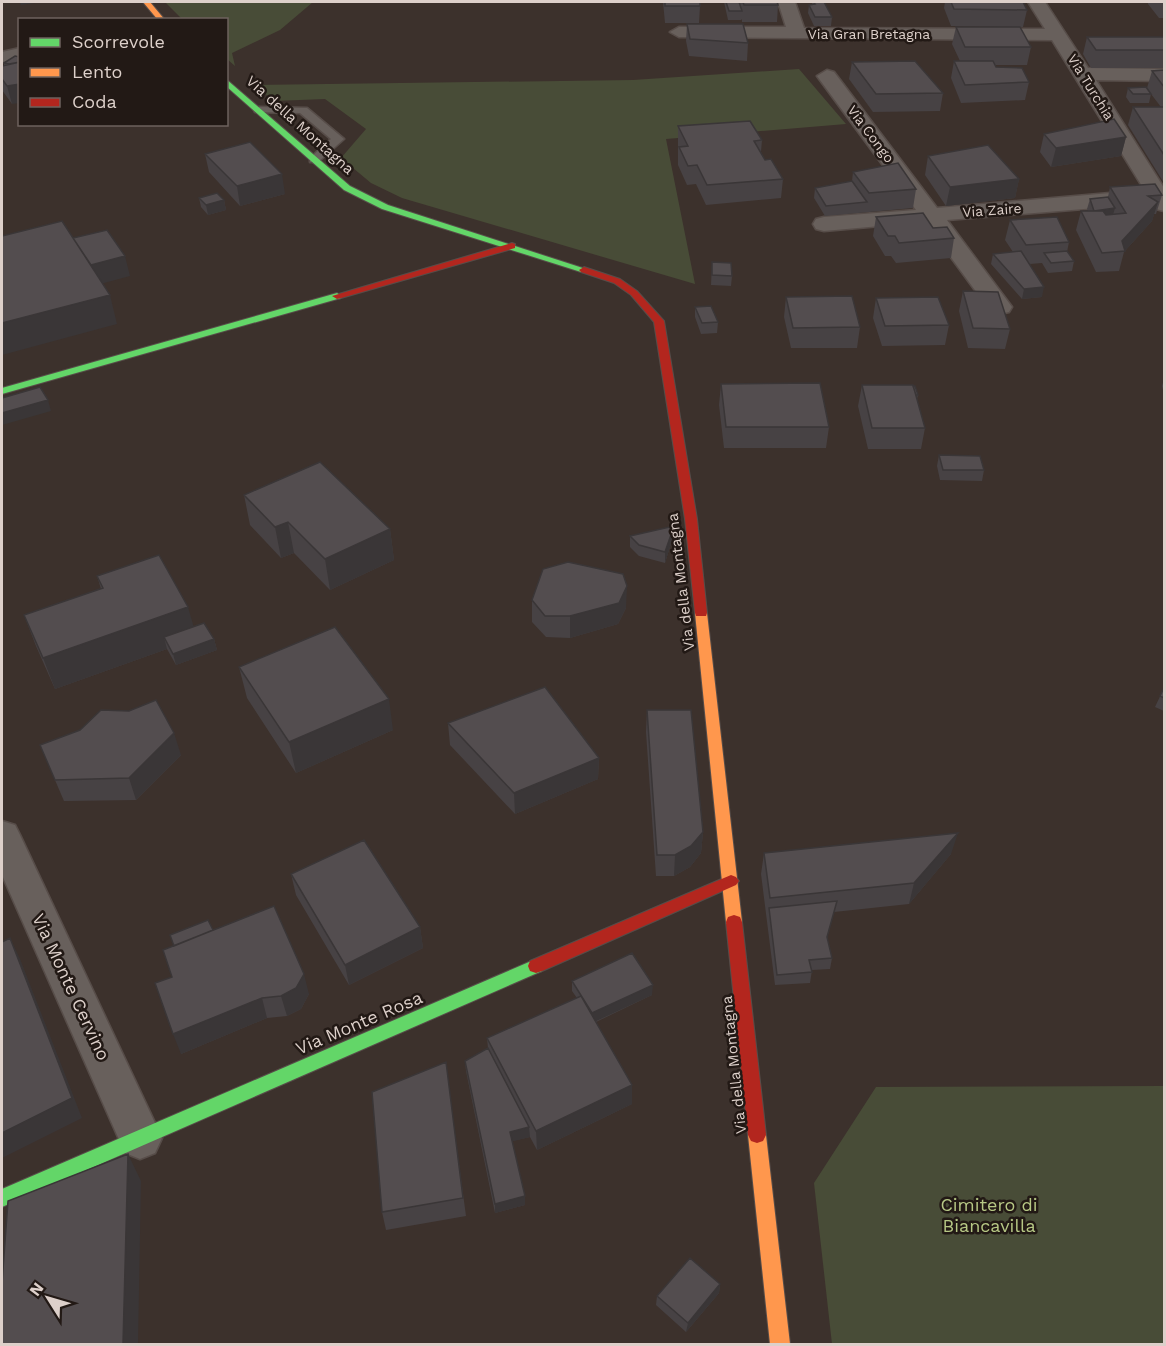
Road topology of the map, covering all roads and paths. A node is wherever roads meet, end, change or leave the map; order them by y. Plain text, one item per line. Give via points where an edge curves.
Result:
1 (147, 2) edge
2 (787, 2) edge
3 (1037, 2) edge
4 (160, 18) edge
5 (679, 32) dead end
6 (797, 33) junction
7 (1059, 35) junction
8 (18, 53) edge
9 (2, 57) edge
10 (1083, 74) junction
11 (1164, 75) edge
12 (827, 76) dead end
13 (228, 83) edge
14 (259, 110) junction
15 (1111, 118) junction
16 (1132, 118) edge
17 (314, 160) junction
18 (1017, 190) edge
19 (1162, 200) edge
20 (1032, 207) junction
21 (931, 214) junction
22 (824, 224) dead end
23 (512, 246) junction
24 (1000, 307) edge
25 (2, 391) edge
26 (2, 835) edge
27 (731, 881) junction
28 (140, 1138) junction
29 (2, 1198) edge
30 (780, 1344) edge

1 - 4 street
2 - 6 street
3 - 7 street, Via Turchia
5 - 6 street, Via Gran Bretagna
6 - 7 street, Via Gran Bretagna
7 - 10 street, Via Turchia
8 - 9 street
10 - 11 street
10 - 15 street, Via Turchia
12 - 21 street, Via Congo
13 - 14 street, Via della Montagna
14 - 17 street, Via della Montagna
14 - 17 lane via 303,110 339,139
15 - 16 street
15 - 19 street, Via Turchia
17 - 23 street, Via della Montagna via 347,188 385,207
18 - 20 street
19 - 20 street, Via Zaire
20 - 21 street, Via Zaire
21 - 22 street, Via Zaire
21 - 24 street, Via Congo
23 - 25 street
23 - 27 street, Via della Montagna via 617,281 634,293 659,321 691,519
26 - 28 street, Via Monte Cervino
27 - 28 street, Via Monte Rosa
27 - 30 street, Via della Montagna
28 - 29 street, Via Monte Rosa

